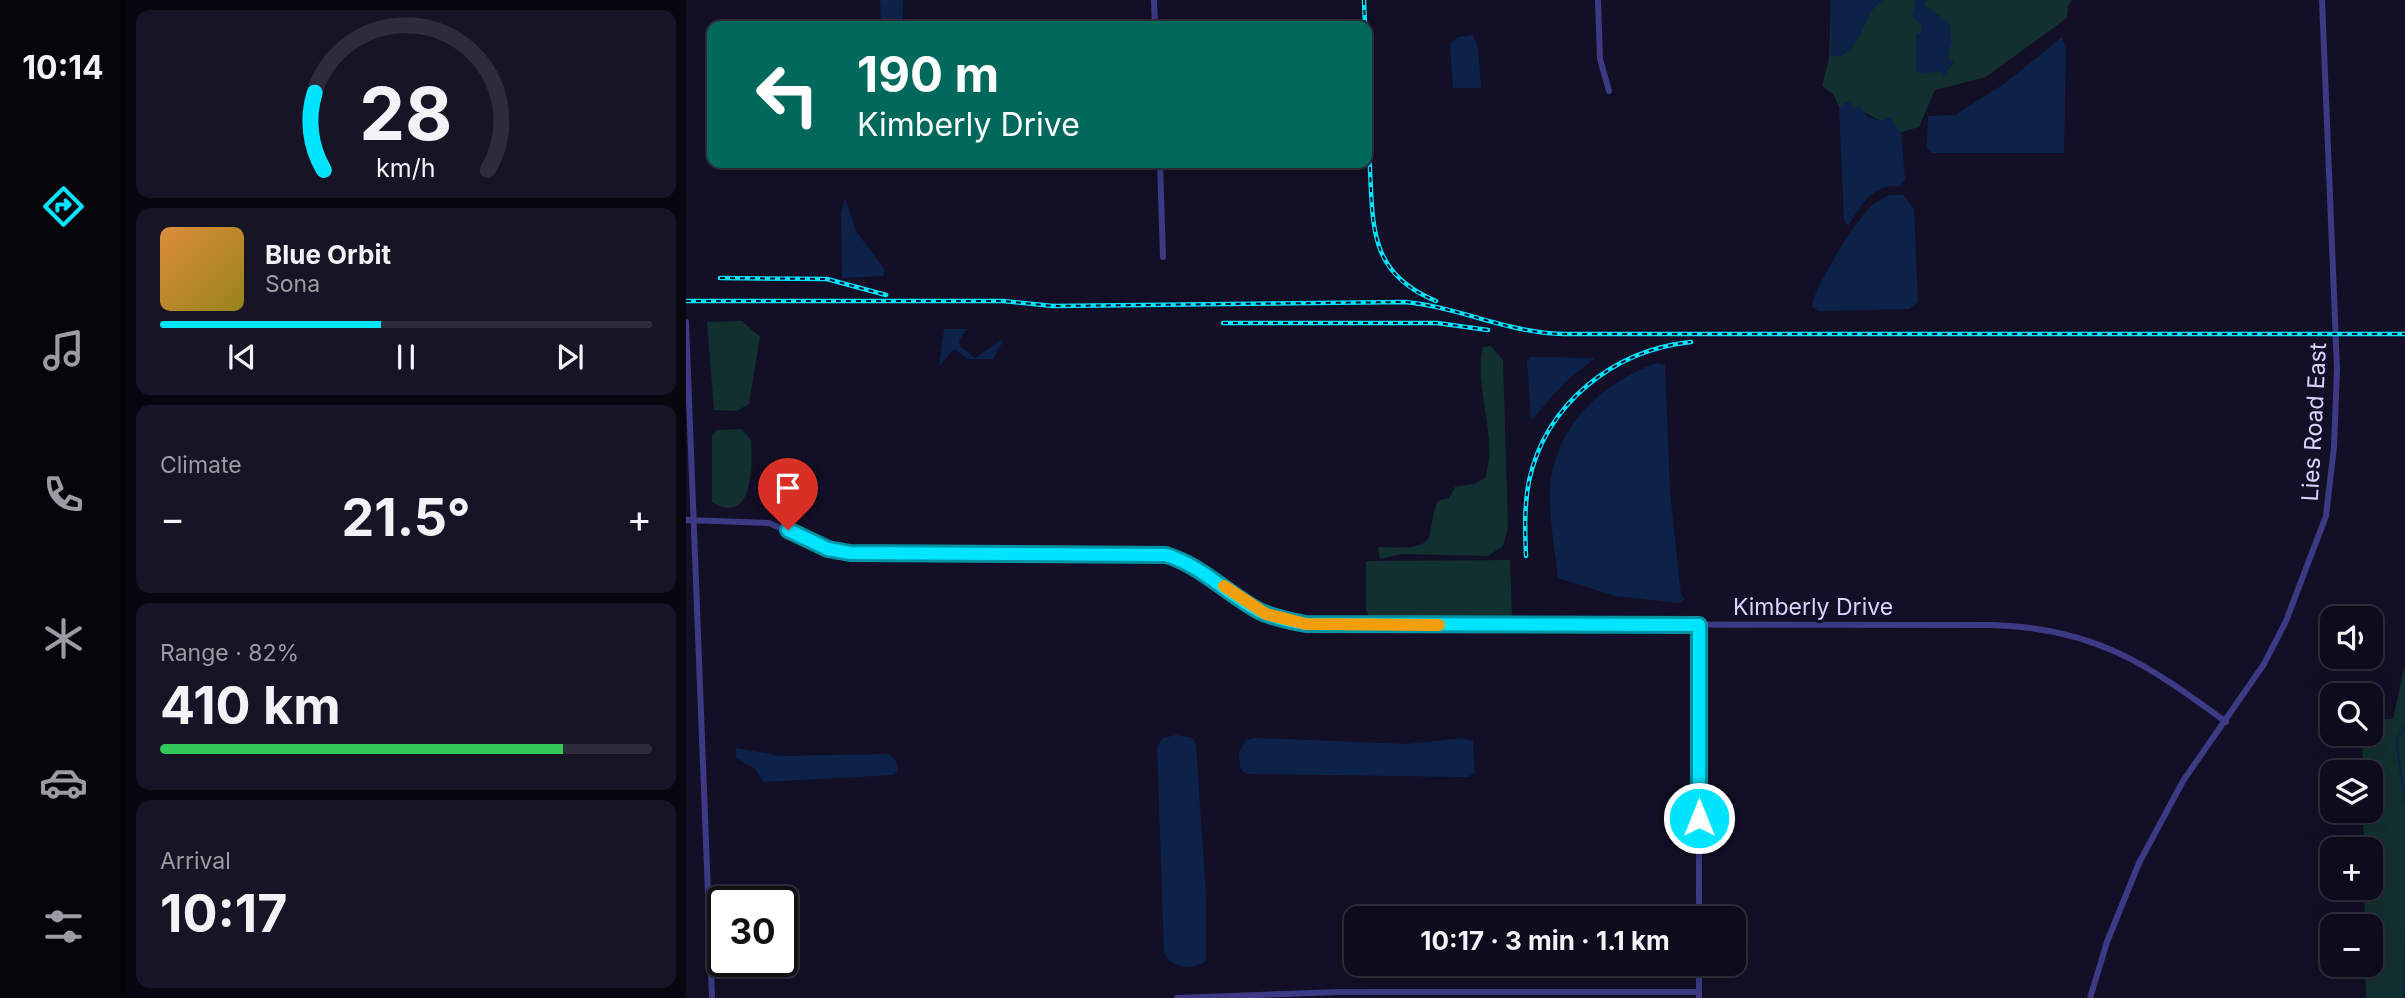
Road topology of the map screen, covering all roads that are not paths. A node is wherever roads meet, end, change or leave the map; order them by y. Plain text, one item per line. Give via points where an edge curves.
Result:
1 (1154, 0) edge
2 (1598, 0) edge
3 (2322, 0) edge
4 (1155, 21) edge
5 (1609, 91) dead end
6 (1160, 168) edge
7 (1163, 257) dead end
8 (686, 323) edge
9 (690, 520) edge
10 (1699, 625) junction
11 (2227, 722) junction
12 (1699, 906) edge
13 (1699, 976) edge
14 (1699, 995) edge
15 (712, 998) edge
16 (1177, 998) edge
17 (2090, 998) edge

1 - 4 street
2 - 5 street via 1600,59
3 - 11 street, Lies Road East via 2337,369 2326,516 2279,634
6 - 7 street
8 - 9 street
9 - 10 street, Kimberly Drive via 769,523 828,549 850,553 1166,555 1194,566 1256,609 1277,619 1306,624
9 - 15 street
10 - 11 street, Kimberly Drive via 2002,625 2061,632 2104,645 2153,670
10 - 12 street
11 - 17 street, Lies Road East via 2182,783 2139,863
13 - 14 street
14 - 16 street via 1340,992

